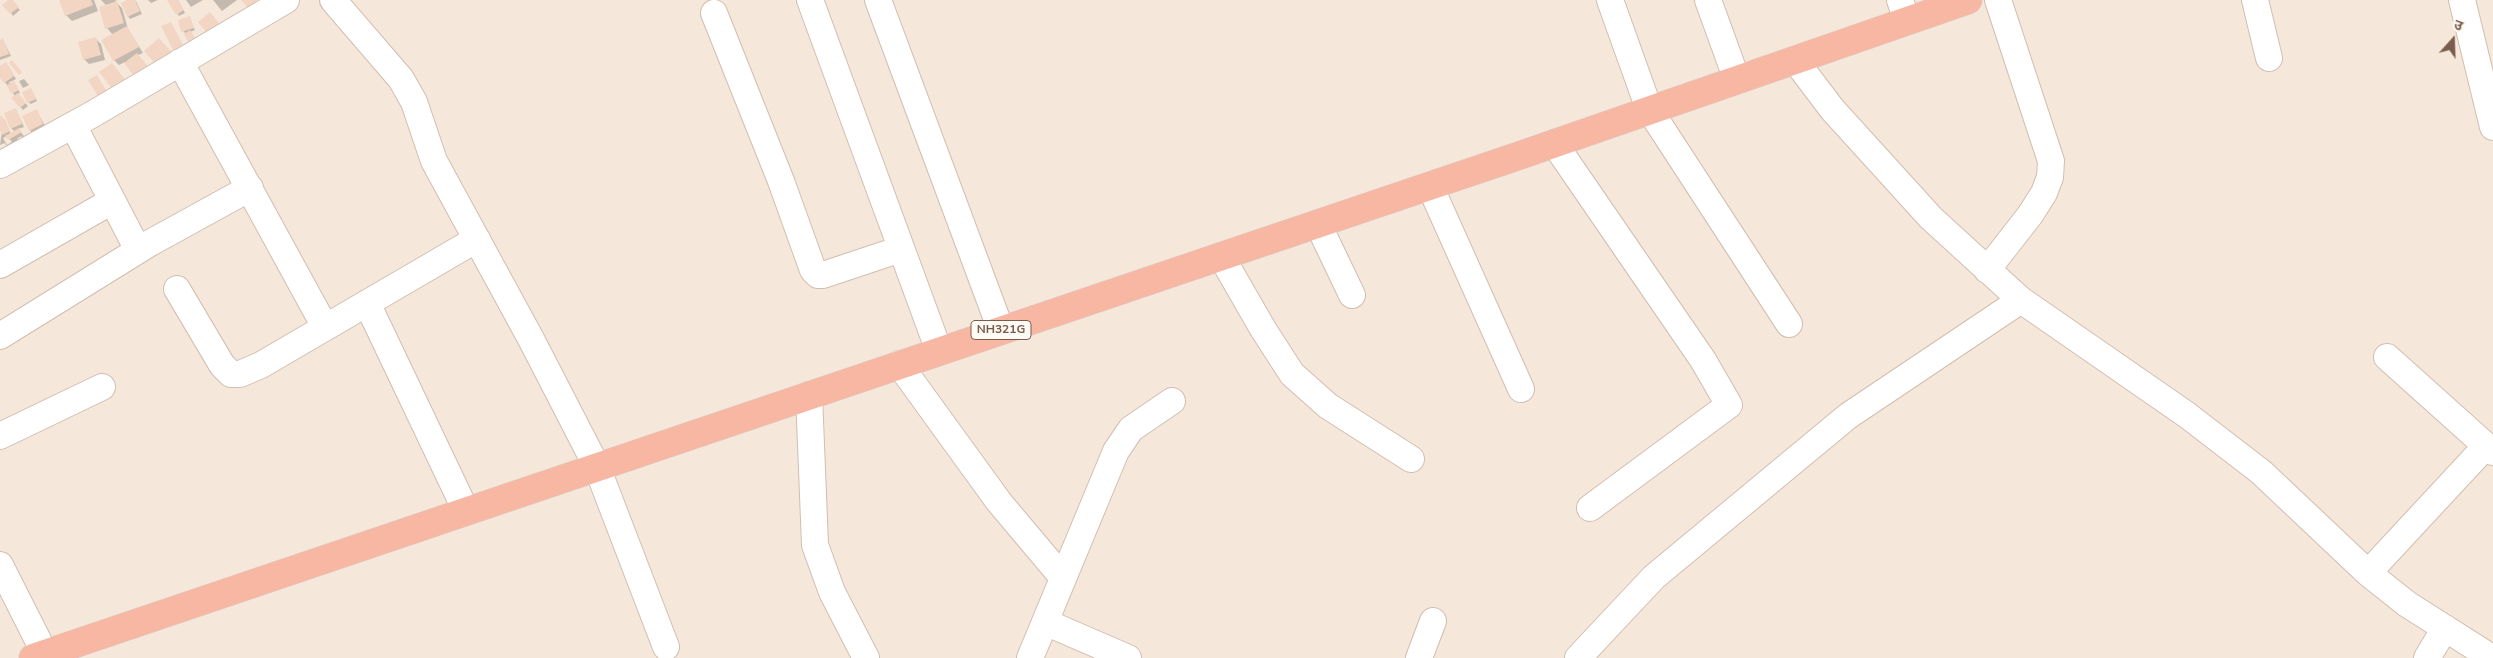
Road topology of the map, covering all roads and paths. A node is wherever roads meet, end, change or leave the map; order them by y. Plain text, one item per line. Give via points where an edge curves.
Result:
1 (286, 0) edge
2 (810, 0) edge
3 (878, 0) edge
4 (1610, 0) edge
5 (1708, 0) edge
6 (1968, 0) edge
7 (1998, 0) edge
8 (2255, 0) edge
9 (2462, 0) edge
10 (341, 3) edge
11 (1904, 11) edge
12 (714, 13) dead end
13 (2269, 58) dead end
14 (1795, 60) junction
15 (180, 62) junction
16 (1737, 80) junction
17 (1649, 109) junction
18 (72, 125) junction
19 (2493, 127) edge
20 (1554, 143) junction
21 (0, 166) edge
22 (1430, 186) junction
23 (250, 188) junction
24 (112, 201) junction
25 (1318, 224) junction
26 (477, 239) junction
27 (901, 249) junction
28 (138, 250) junction
29 (1221, 256) junction
30 (0, 266) edge
31 (1986, 270) junction
32 (177, 289) dead end
33 (1352, 295) dead end
34 (2021, 300) junction
35 (367, 303) junction
36 (1789, 324) dead end
37 (326, 327) junction
38 (1001, 330) junction
39 (0, 336) edge
40 (939, 351) junction
41 (2387, 356) dead end
42 (899, 364) junction
43 (102, 386) dead end
44 (1520, 389) dead end
45 (809, 395) junction
46 (1172, 401) dead end
47 (0, 436) edge
48 (2490, 449) edge
49 (1411, 460) dead end
50 (598, 467) junction
51 (1590, 508) dead end
52 (466, 512) junction
53 (0, 565) edge
54 (2368, 573) junction
55 (1063, 578) junction
56 (1433, 621) dead end
57 (1045, 622) junction
58 (2445, 628) junction
59 (666, 647) dead end
60 (39, 656) edge
61 (866, 658) edge
62 (1030, 658) edge
63 (1128, 658) edge
64 (1418, 658) edge
65 (1578, 658) edge
66 (2427, 658) edge
67 (2492, 658) edge

1 - 15 street
2 - 27 street
3 - 38 street
4 - 17 street
5 - 16 street
6 - 11 highway, NH321G
7 - 31 street via 2050,161 2050,177 2040,200
8 - 13 street
9 - 19 street
10 - 26 street via 401,79 414,102 434,161
11 - 14 highway, NH321G
12 - 27 street via 778,172 813,270 824,275
14 - 16 highway, NH321G
14 - 31 street via 1832,109 1931,218
15 - 18 street
15 - 23 street
16 - 17 highway, NH321G
17 - 20 highway, NH321G
17 - 36 street
18 - 21 street
18 - 24 street
20 - 22 highway, NH321G
20 - 51 street via 1703,360 1728,405
22 - 25 highway, NH321G
22 - 44 street
23 - 28 street
23 - 37 street
24 - 28 street
24 - 30 street
25 - 29 highway, NH321G
25 - 33 street
26 - 35 street
26 - 50 street
27 - 40 street
28 - 39 street
29 - 38 highway, NH321G
29 - 49 street via 1292,374 1328,406
31 - 34 street
32 - 37 street via 222,365 231,374 240,374 261,365
34 - 54 street via 2187,415 2262,472
34 - 65 street via 1848,416 1654,577
35 - 37 street
35 - 52 street
38 - 40 highway, NH321G
40 - 42 highway, NH321G
41 - 48 street
42 - 45 highway, NH321G
42 - 55 street via 999,502
43 - 47 street
45 - 50 highway, NH321G
45 - 61 street via 815,545 832,592
46 - 55 street via 1136,425 1123,438
48 - 54 street
50 - 52 highway, NH321G
50 - 59 street
52 - 60 highway, NH321G
53 - 60 street
54 - 58 street via 2407,604
55 - 57 street
56 - 64 street
57 - 62 street
57 - 63 street
58 - 66 street
58 - 67 street

